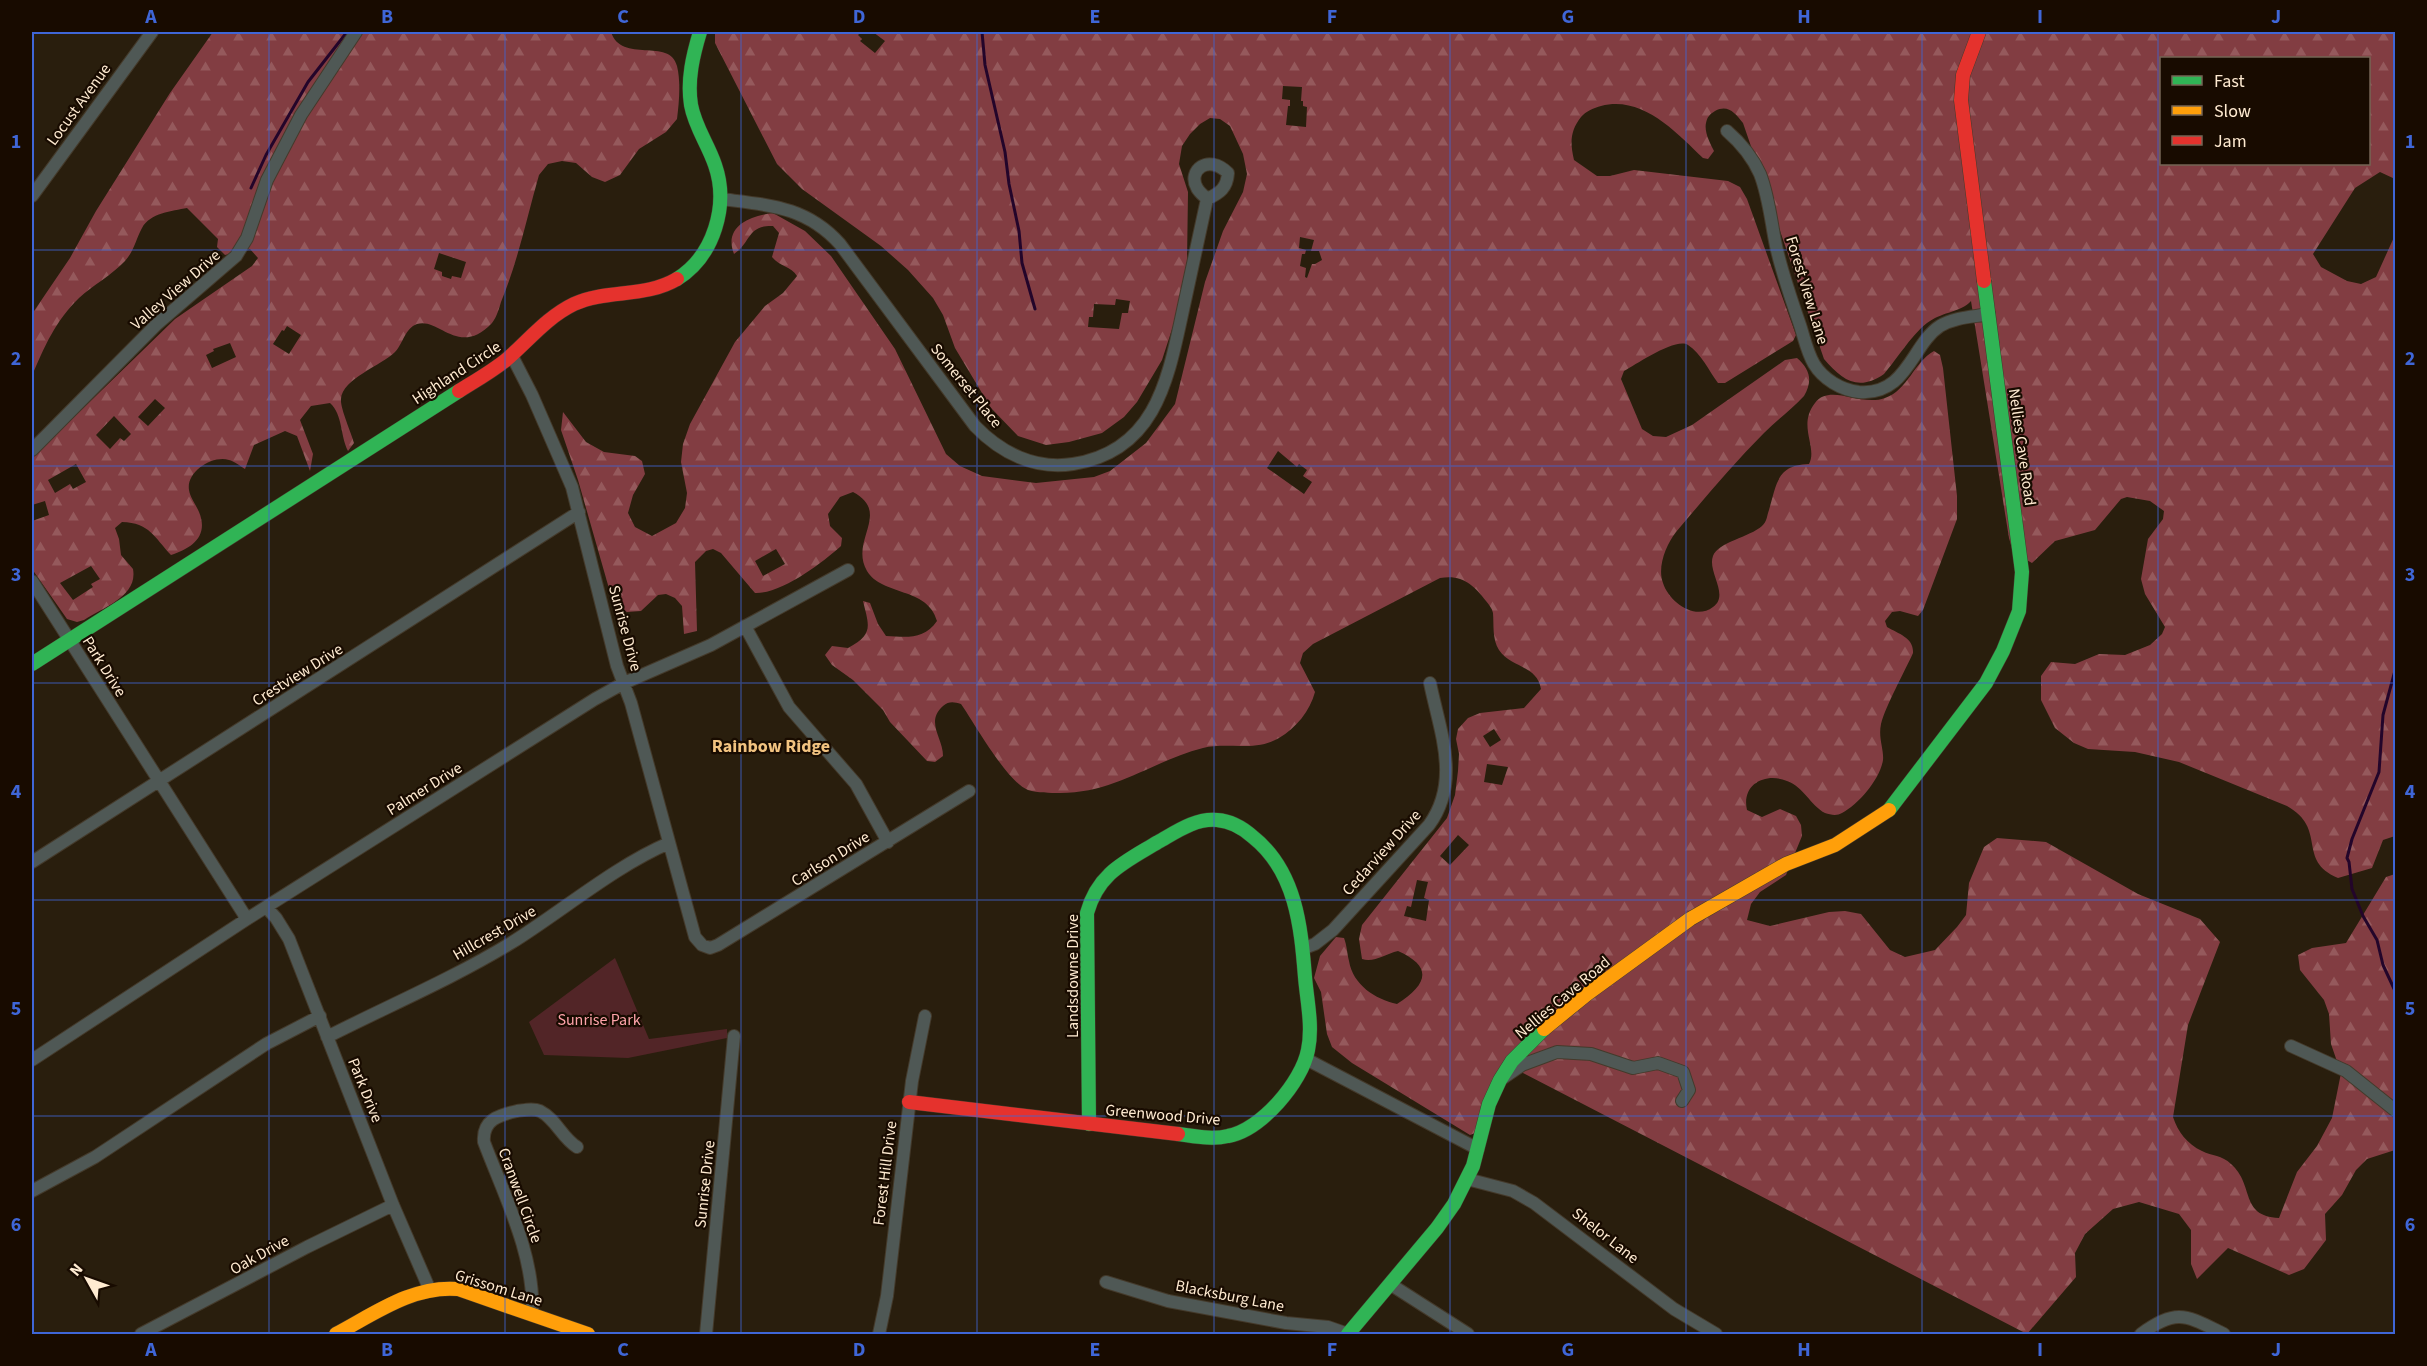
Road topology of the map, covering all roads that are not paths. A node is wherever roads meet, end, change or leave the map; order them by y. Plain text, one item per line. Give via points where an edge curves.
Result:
1 (152, 32) edge
2 (356, 32) edge
3 (700, 32) edge
4 (1979, 32) edge
5 (1727, 131) dead end
6 (32, 196) edge
7 (721, 199) junction
8 (1207, 199) dead end
9 (1989, 314) junction
10 (512, 356) junction
11 (32, 450) edge
12 (579, 512) junction
13 (848, 570) dead end
14 (32, 581) edge
15 (745, 626) junction
16 (69, 640) junction
17 (32, 664) edge
18 (624, 683) junction
19 (1430, 683) dead end
20 (159, 782) junction
21 (969, 791) dead end
22 (888, 842) junction
23 (669, 843) junction
24 (32, 862) edge
25 (267, 907) junction
26 (247, 920) junction
27 (706, 947) joint
28 (1302, 949) junction
29 (320, 1016) junction
30 (925, 1016) dead end
31 (734, 1036) dead end
32 (327, 1037) junction
33 (2292, 1046) dead end
34 (1306, 1059) junction
35 (32, 1060) edge
36 (1500, 1080) junction
37 (1682, 1101) dead end
38 (909, 1102) junction
39 (2396, 1112) edge
40 (1089, 1124) junction
41 (577, 1147) dead end
42 (1478, 1149) junction
43 (1467, 1179) junction
44 (32, 1191) edge
45 (393, 1205) junction
46 (1106, 1282) dead end
47 (1390, 1284) junction
48 (429, 1288) junction
49 (532, 1315) junction
50 (1348, 1334) edge
51 (141, 1335) edge
52 (336, 1335) edge
53 (588, 1335) edge
54 (706, 1335) edge
55 (879, 1335) edge
56 (1468, 1335) edge
57 (1716, 1335) edge
58 (2141, 1335) edge
59 (2224, 1335) edge

1 - 6 street, Locust Avenue
2 - 11 street, Valley View Drive via 296,124 267,180 247,237 236,256 156,325
3 - 7 street, Highland Circle via 690,78 691,103 696,124 716,166
4 - 9 street, Nellies Cave Road via 1963,75 1961,100
5 - 9 street, Forest View Lane via 1746,149 1760,175 1780,263 1803,334 1813,362 1832,382 1858,392 1876,390 1903,374 1941,325
7 - 8 street, Somerset Place via 785,208 827,230 975,426 1009,453 1054,465 1084,462 1107,454 1136,433 1154,409 1172,360
7 - 10 street, Highland Circle via 709,245 683,275 650,290 596,296 567,307 544,323
9 - 36 street, Nellies Cave Road via 2022,572 2019,611 1986,683 1890,810 1835,845 1786,864 1690,919 1544,1029 1512,1061
10 - 12 street, Sunrise Drive via 562,463
10 - 16 street, Highland Circle
12 - 18 street, Sunrise Drive
12 - 20 street, Crestview Drive
13 - 15 street, Palmer Drive
14 - 16 street, Park Drive
15 - 18 street, Palmer Drive via 691,655
15 - 22 street via 789,707 856,784
16 - 17 street, Highland Circle
16 - 20 street, Park Drive
18 - 23 street, Sunrise Drive
18 - 25 street, Palmer Drive
19 - 28 street, Cedarview Drive via 1446,766 1441,806 1429,825 1333,930
20 - 24 street, Crestview Drive
20 - 26 street, Park Drive
21 - 22 street, Carlson Drive
22 - 27 street, Carlson Drive via 718,945
23 - 27 street, Sunrise Drive via 695,937
23 - 32 street, Hillcrest Drive via 637,859 478,963
25 - 26 street, Palmer Drive
25 - 29 street, Park Drive via 290,939
26 - 35 street, Palmer Drive
28 - 34 street, Greenwood Drive via 1309,1032
28 - 40 street, Landsdowne Drive via 1298,911 1280,867 1263,844 1230,822 1212,820 1187,826 1104,877 1093,892 1087,913
29 - 32 street, Park Drive
29 - 44 street via 266,1044 95,1157
30 - 38 street, Forest Hill Drive
31 - 54 street, Sunrise Drive
32 - 45 street, Park Drive
33 - 39 street via 2346,1071
34 - 40 street, Greenwood Drive via 1295,1081 1257,1121 1227,1137
34 - 42 street
36 - 37 street via 1522,1065 1557,1052 1591,1054 1633,1068 1658,1064 1683,1072 1689,1090
36 - 42 street, Nellies Cave Road via 1489,1104
38 - 40 street, Greenwood Drive
38 - 55 street, Forest Hill Drive
41 - 49 street, Cranwell Circle via 547,1116 534,1109 497,1116 484,1132 484,1142 526,1257
42 - 43 street, Nellies Cave Road
43 - 47 street, Nellies Cave Road via 1443,1220
43 - 57 street, Shelor Lane via 1513,1191 1540,1206 1674,1309
45 - 48 street, Park Drive
45 - 51 street, Oak Drive
46 - 50 street, Blacksburg Lane via 1168,1301 1329,1327
47 - 50 street, Nellies Cave Road
47 - 56 street
48 - 49 street, Grissom Lane via 458,1289
48 - 52 street, Grissom Lane
49 - 53 street, Grissom Lane
58 - 59 street via 2174,1316 2193,1319

